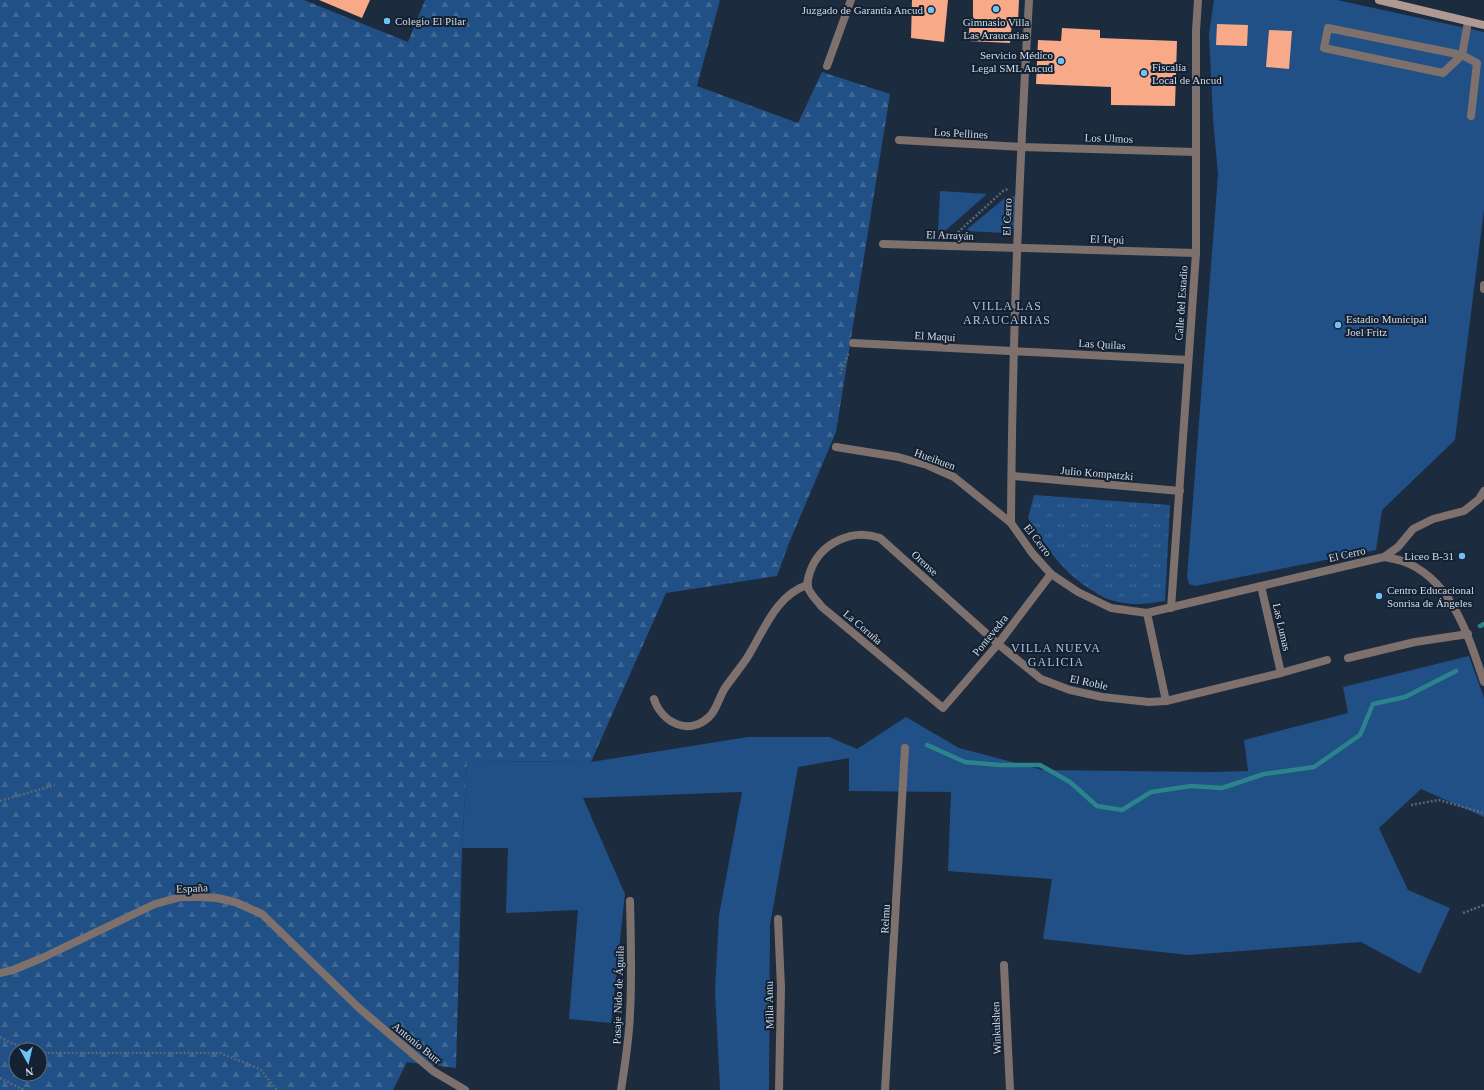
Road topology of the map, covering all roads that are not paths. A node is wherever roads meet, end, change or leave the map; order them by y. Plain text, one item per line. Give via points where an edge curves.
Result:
1 (851, 0) edge
2 (1029, 0) edge
3 (1198, 0) edge
4 (1379, 0) edge
5 (1468, 22) junction
6 (1484, 25) edge
7 (1462, 55) junction
8 (827, 66) dead end
9 (1471, 116) dead end
10 (899, 140) dead end
11 (1021, 147) junction
12 (1196, 152) junction
13 (883, 244) dead end
14 (1017, 248) junction
15 (1196, 253) junction
16 (1484, 285) edge
17 (1484, 289) edge
18 (853, 343) road end
19 (1015, 351) junction
20 (1188, 360) junction
21 (836, 447) dead end
22 (1012, 476) junction
23 (1484, 491) edge
24 (1180, 492) junction
25 (1011, 524) junction
26 (1384, 557) junction
27 (1052, 574) junction
28 (807, 585) junction
29 (1261, 586) junction
30 (1171, 608) junction
31 (1147, 613) junction
32 (1468, 634) junction
33 (998, 644) junction
34 (1348, 658) dead end
35 (1327, 660) dead end
36 (1281, 674) junction
37 (1484, 682) edge
38 (654, 699) dead end
39 (1166, 701) junction
40 (943, 708) joint
41 (905, 748) dead end
42 (630, 901) dead end
43 (778, 919) dead end
44 (1004, 965) dead end
45 (0, 972) edge
46 (359, 1008) joint
47 (465, 1090) edge
48 (621, 1090) edge
49 (779, 1090) edge
50 (885, 1090) edge
51 (1010, 1090) edge

1 - 8 street
2 - 11 street, El Cerro
3 - 12 street, Calle del Estadio
4 - 5 main road
5 - 6 main road
5 - 7 street
7 - 7 street via 1328,28 1324,48 1443,73
7 - 9 street via 1477,63
10 - 11 street, Los Pellines
11 - 12 street, Los Ulmos
11 - 14 street, El Cerro
12 - 15 street, Calle del Estadio
13 - 14 street, El Arrayán
14 - 15 street, El Tepú
14 - 19 street, El Cerro
15 - 20 street, Calle del Estadio
16 - 17 street
18 - 19 street, El Maqui
19 - 20 street, Las Quilas
19 - 22 street, El Cerro
20 - 24 street, Calle del Estadio
21 - 25 street, Hueihuen via 927,465 954,477
22 - 24 street, Julio Kompatzki
22 - 25 street, El Cerro
23 - 26 street via 1479,499 1464,511 1433,519 1413,529 1398,547
24 - 30 street, Calle del Estadio
25 - 27 street, El Cerro via 1032,553
26 - 29 street, El Cerro
26 - 32 street, El Cerro via 1403,562 1431,579 1442,590
27 - 31 street, El Cerro via 1078,592 1111,608
27 - 33 street, Pontevedra
28 - 33 street, Orense via 811,569 825,548 835,541 866,535 880,538
28 - 38 street via 793,591 776,608 708,718 695,725 673,723 661,713
28 - 40 street, La Coruña via 822,607
29 - 30 street, El Cerro
29 - 36 street, Las Lumas
30 - 31 street, El Cerro
31 - 39 street
32 - 34 street via 1415,642
32 - 37 street, El Cerro
33 - 39 street, El Roble via 1041,679 1055,685 1102,697 1149,702
33 - 40 street, Pontevedra
35 - 36 street, El Roble
36 - 39 street, El Roble
41 - 50 street, Relmu
42 - 48 street, Pasaje Nido de Águila via 630,1014
43 - 49 street, Milla Antu via 781,996
44 - 51 street, Winkulshen
45 - 46 street, España via 13,970 42,958 155,904 181,897 217,898 235,902 262,914
46 - 47 street, Antonio Burr via 433,1071

